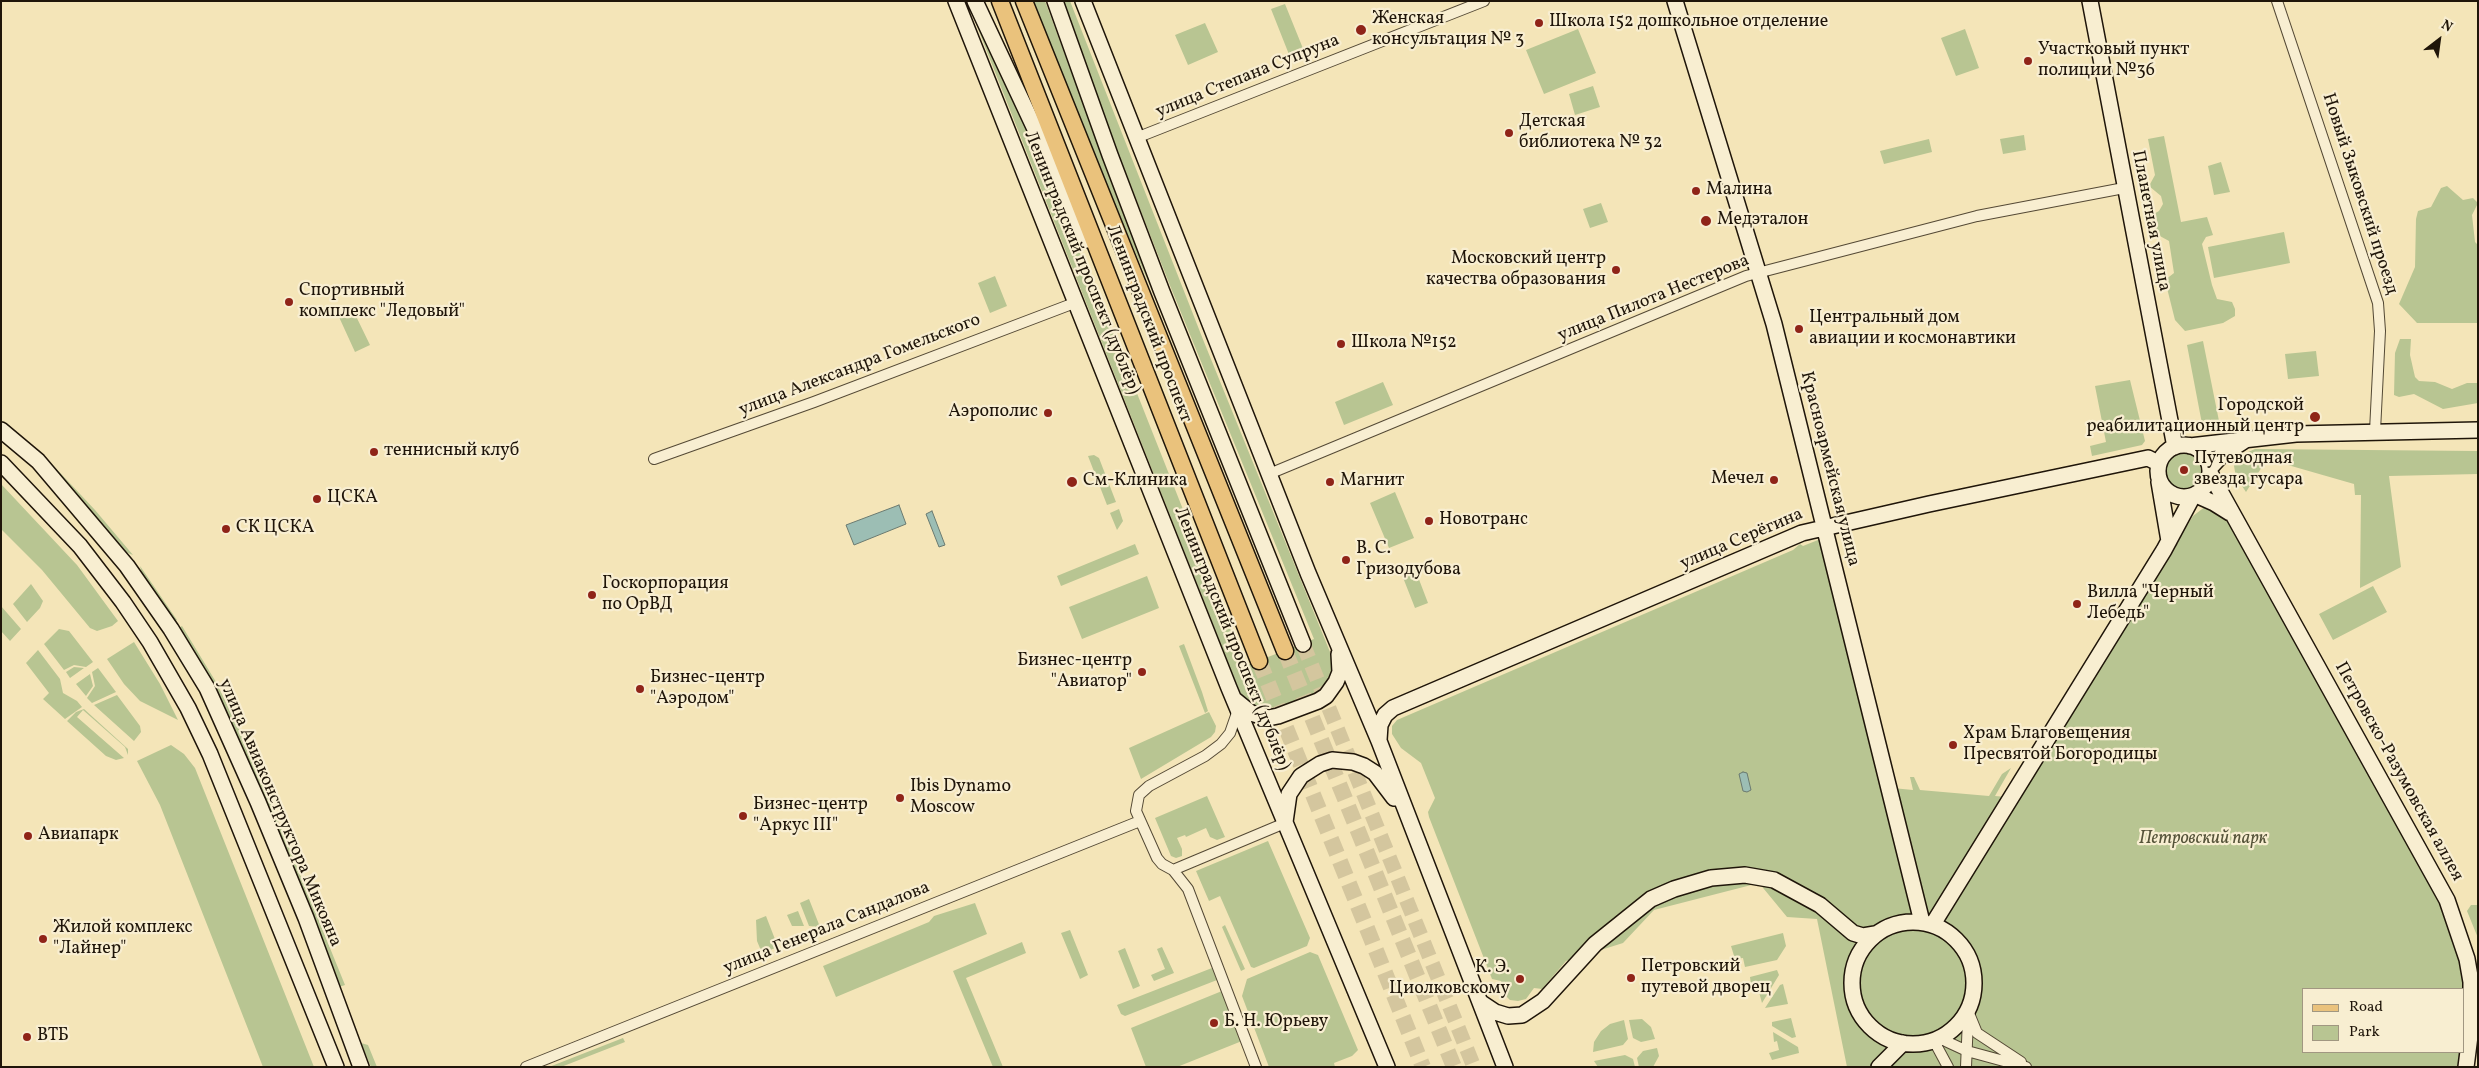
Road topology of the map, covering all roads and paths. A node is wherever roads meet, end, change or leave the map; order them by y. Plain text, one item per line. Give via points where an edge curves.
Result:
1 (956, 1) edge
2 (975, 1) edge
3 (1000, 1) edge
4 (1024, 1) edge
5 (1055, 1) edge
6 (1082, 1) edge
7 (1484, 1) edge
8 (1675, 1) edge
9 (2090, 1) edge
10 (2278, 1) edge
11 (1136, 138) junction
12 (2124, 188) junction
13 (1759, 273) junction
14 (1077, 302) junction
15 (1119, 308) junction
16 (1, 430) edge
17 (2478, 430) edge
18 (2375, 431) junction
19 (2251, 438) junction
20 (2182, 446) junction
21 (654, 458) dead end
22 (1, 463) edge
23 (2158, 464) junction
24 (2210, 470) junction
25 (1269, 474) junction
26 (2159, 480) junction
27 (2194, 496) junction
28 (2231, 514) junction
29 (1824, 527) junction
30 (2169, 541) junction
31 (1338, 643) junction
32 (1302, 644) tunnel mouth
33 (1285, 651) tunnel mouth
34 (1258, 661) tunnel mouth
35 (1229, 688) junction
36 (1238, 710) junction
37 (1379, 741) junction
38 (1140, 821) junction
39 (1285, 822) junction
40 (1409, 822) junction
41 (1173, 870) junction
42 (1928, 923) junction
43 (1875, 934) junction
44 (1480, 1002) junction
45 (1968, 1011) junction
46 (1936, 1040) junction
47 (1903, 1044) junction
48 (1967, 1051) junction
49 (336, 1067) edge
50 (361, 1067) edge
51 (526, 1067) edge
52 (1256, 1067) edge
53 (1387, 1067) edge
54 (1506, 1067) edge
55 (1879, 1067) edge
56 (1948, 1067) edge
57 (1966, 1067) edge
58 (2027, 1067) edge
59 (2466, 1067) edge

1 - 14 street, Ленинградский проспект (дублёр)
2 - 15 street
3 - 15 main road, Ленинградский проспект
4 - 33 main road, Ленинградский проспект
5 - 32 street via 1162,292
6 - 11 street
7 - 11 street, улица Степана Супруна
8 - 13 street, Красноармейская улица
9 - 12 street, Планетная улица
10 - 18 street, Новый Зыковский проезд via 2378,303 2380,330
11 - 25 street
12 - 13 street, улица Пилота Нестерова via 1977,216
12 - 20 street, Планетная улица
13 - 25 street, улица Пилота Нестерова
13 - 29 street, Красноармейская улица
14 - 21 street, улица Александра Гомельского via 814,402
14 - 35 street, Ленинградский проспект (дублёр)
15 - 34 main road, Ленинградский проспект
16 - 50 street, улица Авиаконструктора Микояна via 38,461 127,566 207,688 302,909
17 - 18 street
18 - 19 street
19 - 20 street
19 - 24 street via 2233,446
20 - 23 street via 2162,456
20 - 24 street via 2198,450 2205,456
22 - 49 street via 80,546 107,581 150,642 188,708 210,754
23 - 26 street
23 - 29 street, улица Серёгина via 2148,458
24 - 27 street via 2208,482
24 - 28 street, Петровско-Разумовская аллея
25 - 31 street
26 - 27 street via 2172,495
26 - 30 street
27 - 28 street, Петровско-Разумовская аллея via 2214,502
27 - 30 street
28 - 59 street, Петровско-Разумовская аллея via 2447,900 2468,959 2471,982 2471,1028
29 - 37 street, улица Серёгина via 1802,533 1393,708 1380,725
29 - 42 street, Красноармейская улица
30 - 42 street
31 - 35 street via 1338,677 1332,690 1318,701 1278,716 1259,716 1243,708
31 - 37 street
35 - 36 street, Ленинградский проспект (дублёр)
36 - 38 street via 1230,733 1214,750 1149,786 1139,795 1136,811
36 - 39 street, Ленинградский проспект (дублёр)
37 - 40 street
38 - 41 street via 1157,858
38 - 51 street, улица Генерала Сандалова
39 - 40 street via 1290,794 1301,776 1320,764 1343,760 1375,773
39 - 41 street
39 - 53 street, Ленинградский проспект (дублёр)
40 - 44 street
41 - 52 street via 1188,889
42 - 43 street via 1898,923
42 - 45 street via 1948,932 1960,942 1968,956 1975,980
43 - 44 street via 1863,936 1853,932 1820,905 1774,880 1745,875 1711,878 1651,899 1595,944 1543,1001 1522,1015 1501,1014
43 - 47 street via 1862,947 1854,963 1851,979 1853,997 1859,1013 1870,1026 1883,1037
44 - 54 street
45 - 46 street via 1960,1022
45 - 48 street
45 - 58 street via 1977,1033
46 - 47 street
46 - 48 street
46 - 56 street
47 - 55 street
48 - 57 street
48 - 58 street

